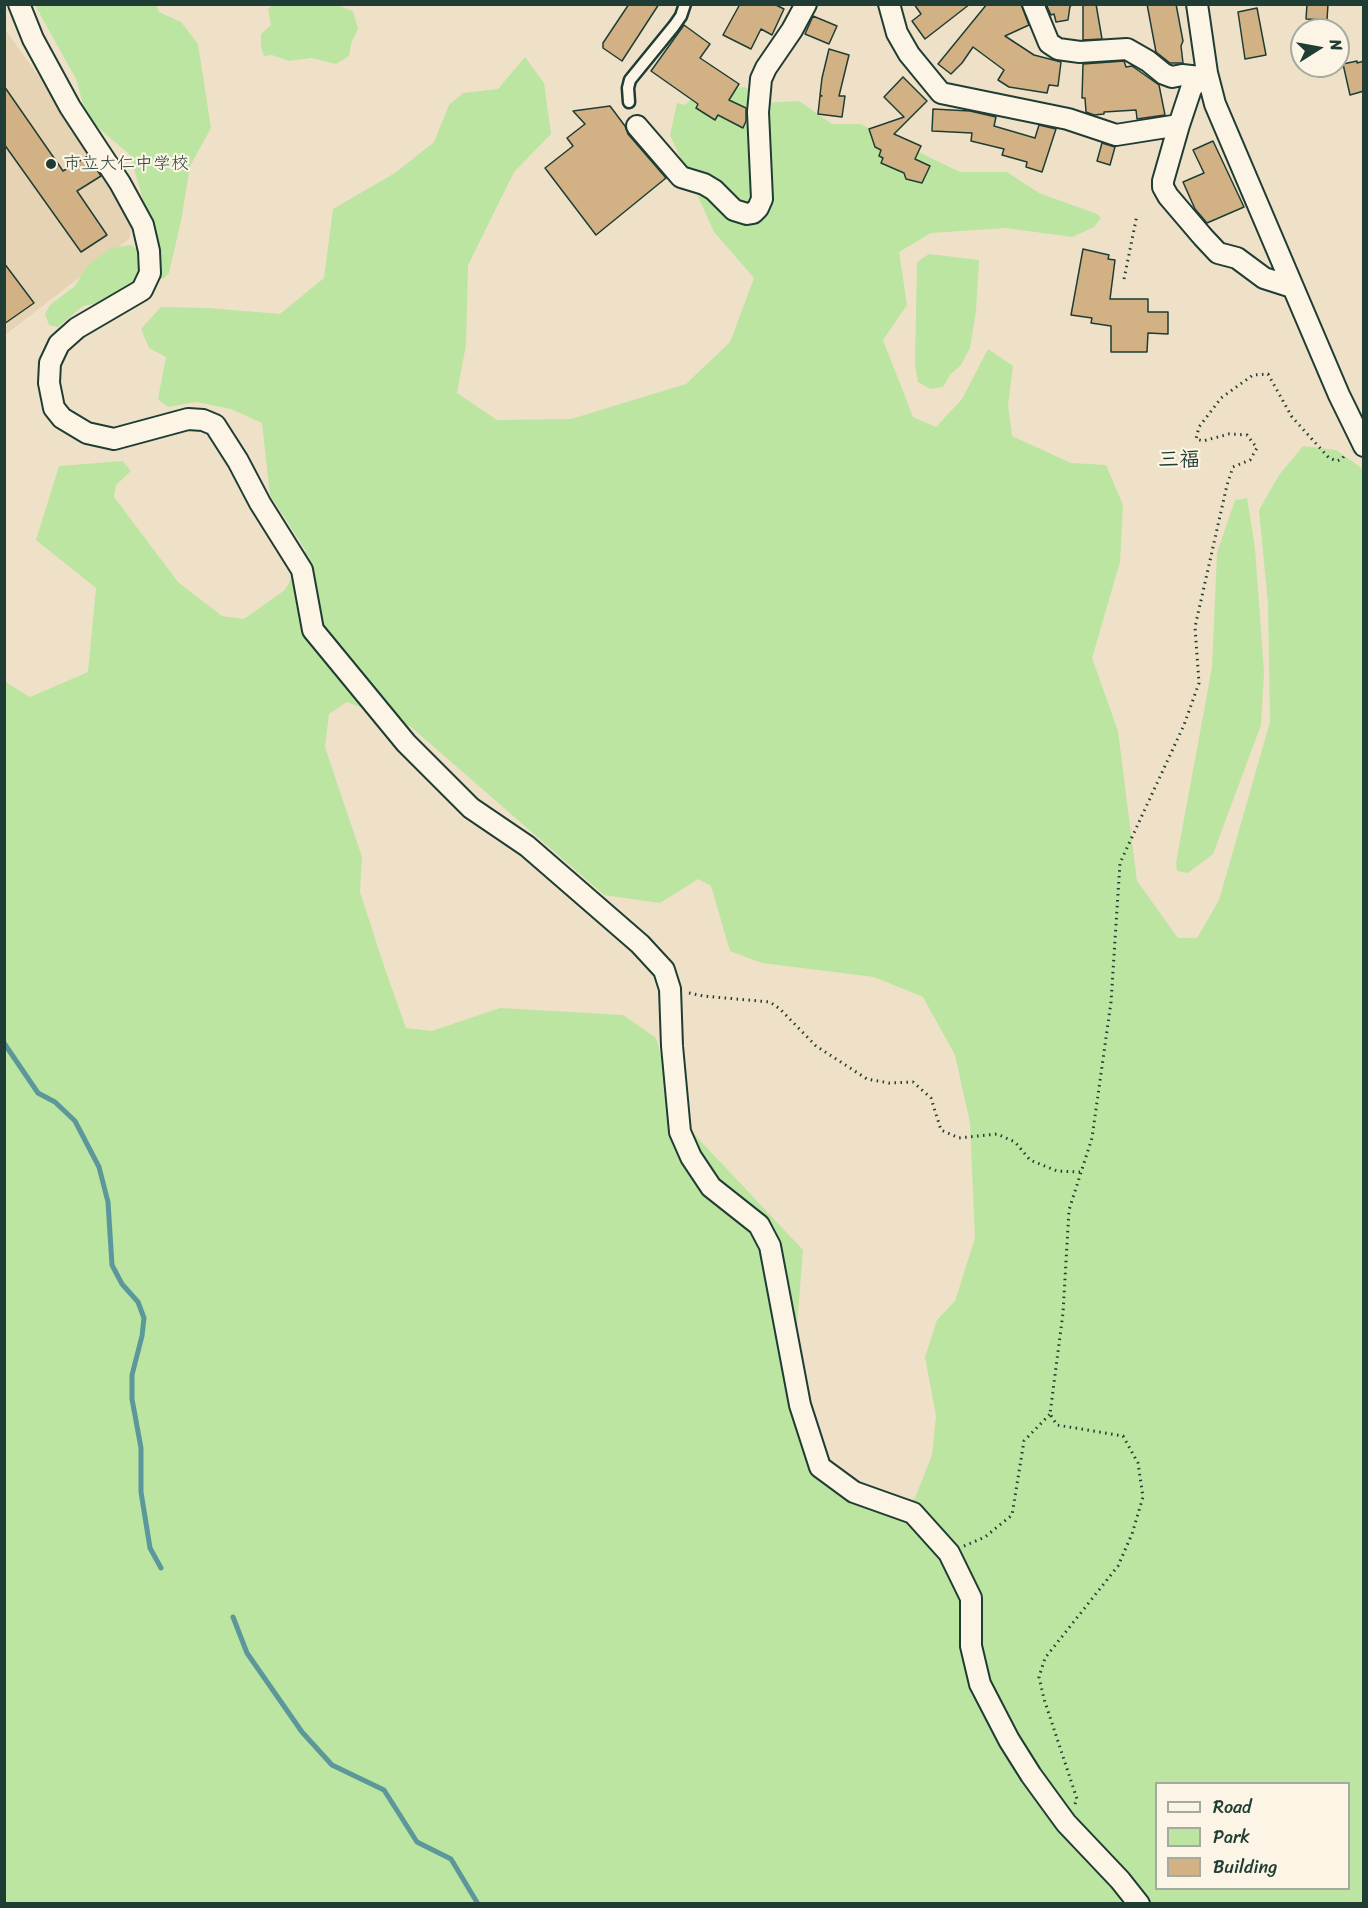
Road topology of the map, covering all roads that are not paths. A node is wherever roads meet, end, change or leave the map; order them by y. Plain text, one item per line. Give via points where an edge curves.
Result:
1 (19, 4) edge
2 (685, 4) edge
3 (806, 4) edge
4 (889, 4) edge
5 (1033, 4) edge
6 (1197, 4) edge
7 (1203, 75) junction
8 (630, 102) dead end
9 (1179, 125) junction
10 (637, 126) dead end
11 (1292, 287) junction
12 (1364, 446) edge
13 (1139, 1904) edge

1 - 13 street via 70,107 143,225 149,251 150,273 142,290 77,328 59,344 50,363 54,408 62,418 87,433 114,439 188,419 215,425 302,570 314,630 406,743 471,808 527,846 640,944 664,970 670,989 680,1132 711,1187 759,1225 770,1246 800,1405 820,1467 854,1492 913,1513 949,1553 971,1598 970,1646 980,1684 1031,1776 1066,1823
2 - 8 lane via 665,39 630,80
3 - 10 street via 761,79 758,112 762,199 753,213 734,210 714,190 681,177
4 - 9 street via 897,33 909,54 941,93 1068,119 1116,135
5 - 7 street via 1049,43 1058,50 1127,49 1172,77
6 - 7 street
7 - 9 street via 1191,89
7 - 11 street
9 - 11 street via 1163,181 1168,196 1218,253 1237,258 1264,278
11 - 12 street

